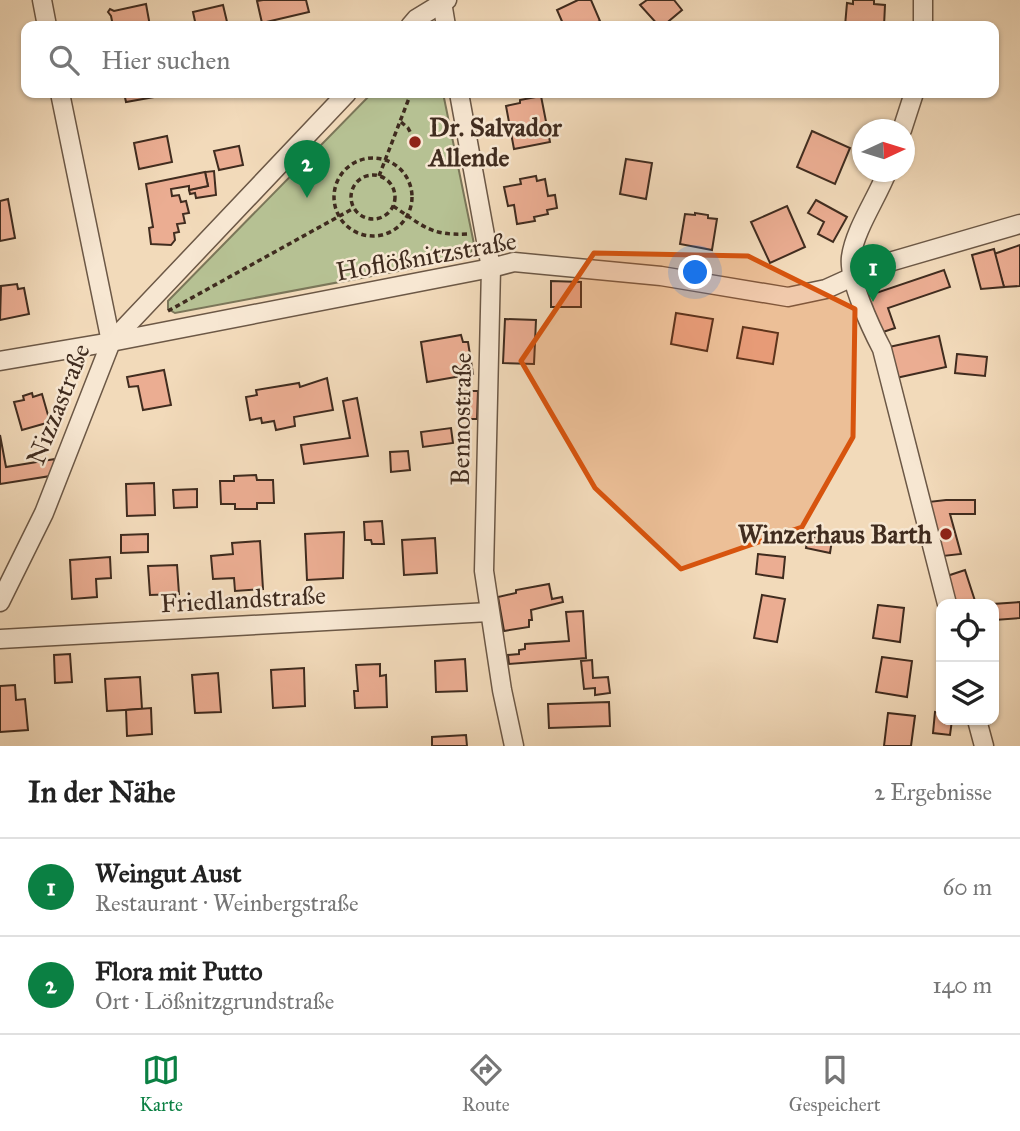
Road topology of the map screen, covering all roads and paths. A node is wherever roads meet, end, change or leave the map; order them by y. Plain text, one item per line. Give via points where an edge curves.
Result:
1 (42, 0) edge
2 (923, 0) edge
3 (444, 1) edge
4 (46, 21) edge
5 (417, 21) edge
6 (446, 21) edge
7 (923, 21) edge
8 (61, 98) edge
9 (342, 98) edge
10 (409, 98) edge
11 (459, 98) edge
12 (912, 98) edge
13 (906, 119) edge
14 (401, 122) junction
15 (414, 139) dead end
16 (386, 160) junction
17 (379, 176) junction
18 (882, 182) edge
19 (393, 206) junction
20 (354, 208) junction
21 (340, 216) junction
22 (408, 216) junction
23 (1020, 224) edge
24 (471, 234) dead end
25 (491, 268) junction
26 (855, 275) junction
27 (159, 315) dead end
28 (111, 342) junction
29 (0, 361) edge
30 (946, 599) edge
31 (0, 602) edge
32 (489, 611) junction
33 (0, 639) edge
34 (978, 725) edge
35 (514, 746) edge
36 (984, 746) edge

1 - 4 street
2 - 7 street
3 - 5 street
3 - 6 street
8 - 28 street, Nizzastraße
9 - 28 street
10 - 14 path
11 - 25 street, Bennostraße
12 - 13 street
14 - 15 path
14 - 16 path
16 - 17 path
16 - 21 path via 365,159 347,169 336,186
16 - 22 path via 410,183
17 - 19 path via 393,188
17 - 20 path via 358,181 351,194
18 - 26 street via 855,242 851,259
19 - 20 path via 374,219
19 - 22 path
20 - 21 path
21 - 22 path via 349,227 374,236 399,226
21 - 27 path
22 - 24 path via 442,234
23 - 26 street, Hoflößnitzstraße
25 - 26 street, Hoflößnitzstraße via 514,262 648,274 788,297 826,289
25 - 28 street, Hoflößnitzstraße
25 - 32 street, Bennostraße via 484,571
26 - 30 street via 864,311 882,349
28 - 29 street, Hoflößnitzstraße
28 - 31 street, Nizzastraße via 44,513
32 - 33 street, Friedlandstraße
32 - 35 street, Bennostraße
34 - 36 street

